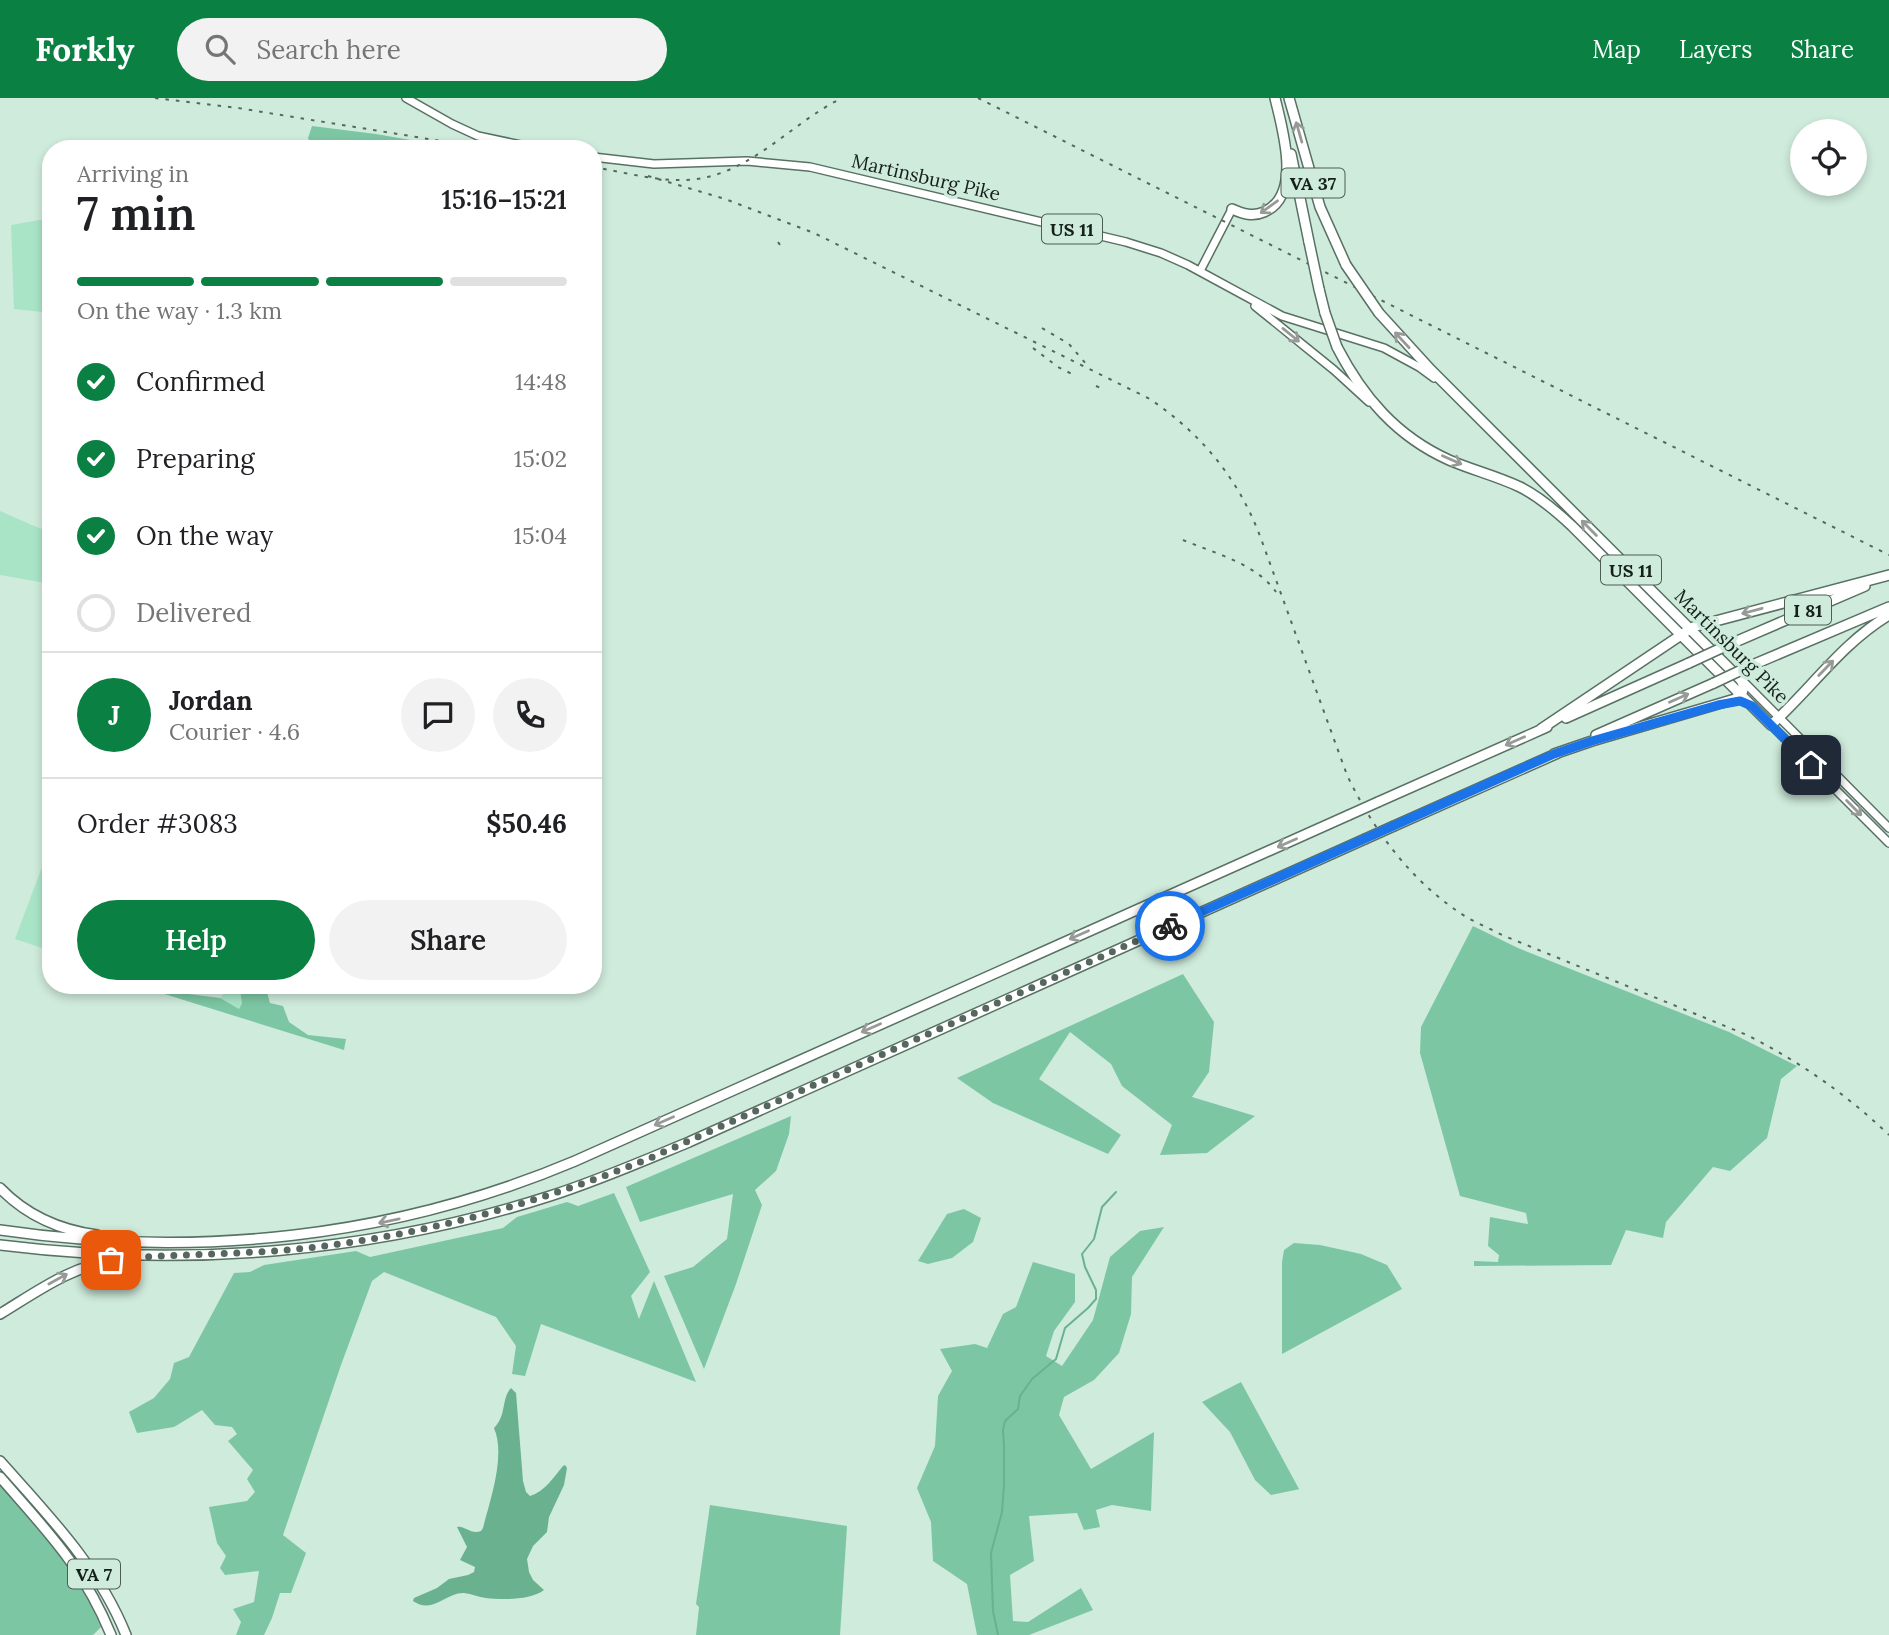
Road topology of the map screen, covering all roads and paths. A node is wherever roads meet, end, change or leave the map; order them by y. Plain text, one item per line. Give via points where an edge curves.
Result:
1 (407, 98) edge
2 (1276, 98) edge
3 (1289, 98) edge
4 (497, 140) edge
5 (602, 158) edge
6 (1233, 209) joint
7 (1200, 271) junction
8 (1238, 293) junction
9 (1462, 400) junction
10 (1402, 432) junction
11 (1889, 575) edge
12 (1662, 600) junction
13 (1889, 607) edge
14 (1656, 610) junction
15 (1889, 615) edge
16 (1708, 622) junction
17 (1691, 629) junction
18 (1681, 635) junction
19 (1662, 647) junction
20 (1741, 680) junction
21 (1741, 695) junction
22 (1718, 705) junction
23 (1752, 706) junction
24 (1779, 718) junction
25 (1771, 725) junction
26 (1541, 729) junction
27 (1554, 754) junction
28 (1889, 828) edge
29 (1889, 844) edge
30 (0, 1188) edge
31 (0, 1230) edge
32 (200, 1242) junction
33 (0, 1245) edge
34 (202, 1256) junction
35 (0, 1314) edge
36 (0, 1461) edge
37 (0, 1477) edge
38 (111, 1635) edge
39 (126, 1635) edge

1 - 4 main road via 452,124
2 -> 6 highway via 1287,152 1281,194 1274,206 1259,214
2 - 10 highway, VA 37, bridge via 1319,289 1337,347 1363,391
9 -> 3 highway, VA 37, bridge via 1379,313 1346,265 1320,207
5 - 7 main road, Martinsburg Pike / US 11 via 654,164 747,161 810,167 1126,242
6 - 7 main road
7 - 8 main road, Martinsburg Pike / US 11
8 - 9 main road, US 11 via 1293,320 1395,354 1425,370
8 -> 10 main road, US 11
12 -> 9 highway, Martinsburg Pike / US 11
10 -> 14 highway, Martinsburg Pike / US 11 via 1439,455 1540,499
11 -> 16 highway
11 - 26 highway, I 81, bridge
12 - 16 highway via 1691,621
12 - 17 highway, Martinsburg Pike / US 11
27 -> 13 highway, I 81, bridge
14 - 18 highway, Martinsburg Pike / US 11
14 - 19 highway via 1668,633
24 -> 15 highway via 1842,651
16 - 17 highway
17 - 18 highway
17 - 20 highway, Martinsburg Pike / US 11
18 - 19 highway
18 - 21 highway, Martinsburg Pike / US 11
19 - 26 highway
20 - 21 highway
20 - 24 main road, Martinsburg Pike / US 11
21 - 22 highway
21 - 23 highway, Martinsburg Pike / US 11
22 - 23 highway via 1740,701
22 - 27 highway
23 - 25 highway, Martinsburg Pike / US 11
24 - 25 highway
24 - 28 main road, Martinsburg Pike / US 11
25 -> 29 main road, Martinsburg Pike / US 11
26 -> 32 highway, I 81, bridge via 523,1182 455,1204 344,1229
27 - 34 highway, I 81, bridge via 599,1179 511,1208 403,1233 307,1248
30 - 32 highway via 34,1214 77,1231
31 - 32 highway, I 81 via 105,1241
33 - 34 highway, I 81 via 90,1254
35 -> 34 highway via 90,1265
36 - 39 highway, VA 7 via 88,1564
37 - 38 highway, VA 7 via 76,1568

